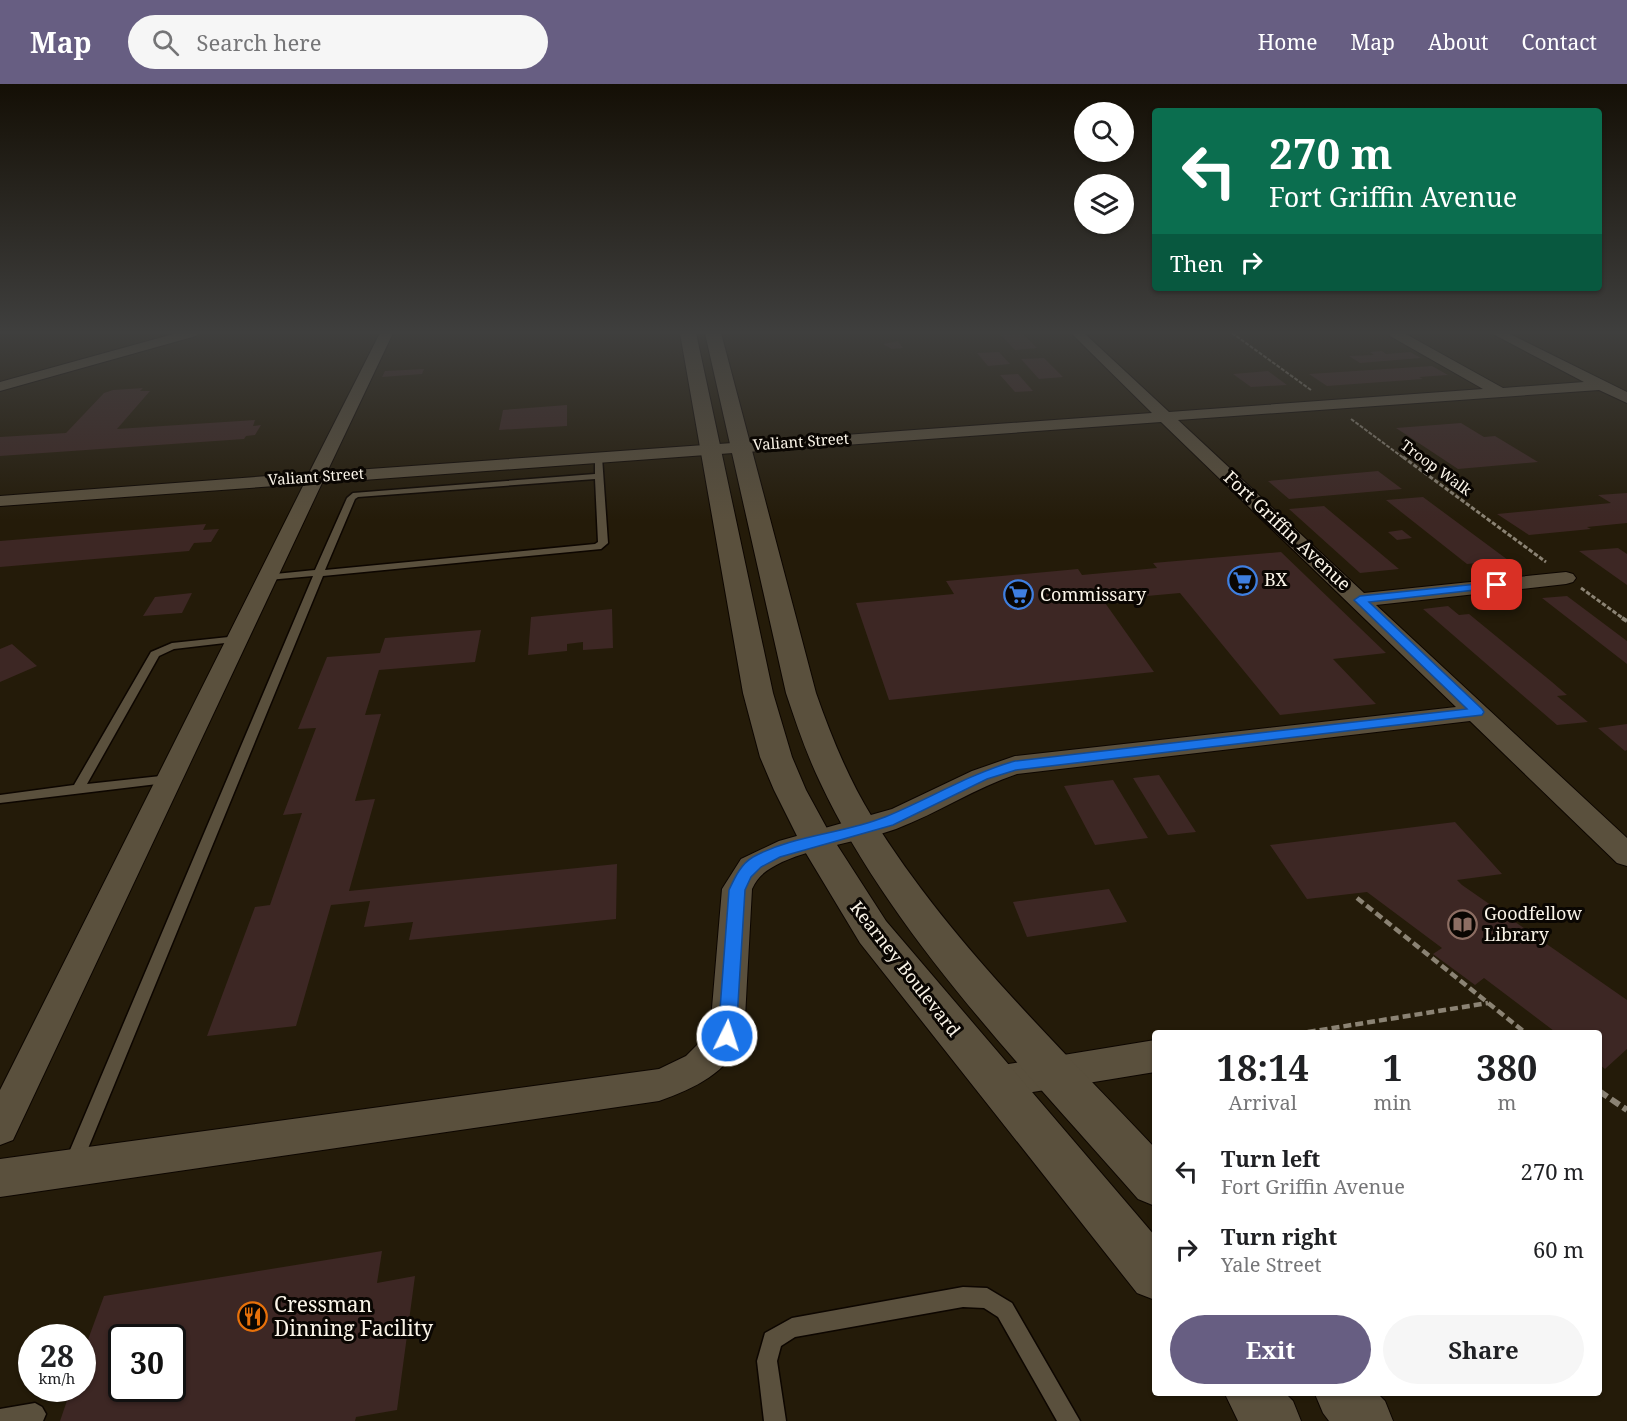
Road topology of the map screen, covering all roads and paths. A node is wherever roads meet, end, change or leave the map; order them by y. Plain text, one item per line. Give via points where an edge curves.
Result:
1 (356, 395) edge
2 (709, 395) edge
3 (720, 395) edge
4 (1143, 395) edge
5 (1320, 395) edge
6 (1467, 395) edge
7 (1333, 405) junction
8 (1166, 417) junction
9 (726, 448) junction
10 (598, 457) junction
11 (599, 476) junction
12 (316, 477) junction
13 (0, 501) edge
14 (320, 573) junction
15 (268, 577) junction
16 (1566, 578) junction
17 (1360, 600) junction
18 (1627, 621) edge
19 (238, 639) junction
20 (1478, 712) junction
21 (170, 779) junction
22 (78, 789) junction
23 (0, 799) edge
24 (862, 830) junction
25 (816, 841) junction
26 (1627, 855) edge
27 (1357, 898) dead end
28 (1489, 1003) junction
29 (1321, 1030) edge
30 (1522, 1030) edge
31 (1152, 1056) edge
32 (1054, 1072) junction
33 (996, 1082) junction
34 (1602, 1093) edge
35 (1627, 1110) edge
36 (0, 1128) edge
37 (71, 1168) junction
38 (0, 1178) edge
39 (1152, 1179) edge
40 (1152, 1271) edge
41 (1254, 1396) edge
42 (1344, 1396) edge
43 (35, 1414) dead end
44 (0, 1420) edge
45 (774, 1421) edge
46 (1070, 1421) edge
47 (1273, 1421) edge
48 (1365, 1421) edge

1 - 12 street
2 - 9 street, Kearney Boulevard
3 - 9 street, Kearney Boulevard
4 - 8 street, Fort Griffin Avenue
5 - 7 path, Troop Walk
6 - 7 street, Valiant Street
7 - 8 street, Valiant Street
7 - 16 path, Troop Walk
8 - 9 street, Valiant Street
8 - 17 street, Fort Griffin Avenue
9 - 10 street, Valiant Street
9 - 24 street, Kearney Boulevard via 809,720 836,784
9 - 25 street, Kearney Boulevard via 766,728 790,790
10 - 11 lane
10 - 12 street, Valiant Street
11 - 14 lane via 356,495 351,498
11 - 14 lane via 603,543 598,547
12 - 13 street, Valiant Street
12 - 15 street
14 - 15 lane
14 - 37 lane
15 - 19 street
16 - 17 street
16 - 18 path, Troop Walk
17 - 20 street, Fort Griffin Avenue
19 - 21 street
19 - 22 lane via 172,646 155,654
20 - 24 street via 1015,765
20 - 26 street, Fort Griffin Avenue
21 - 22 lane
21 - 36 street
22 - 23 lane
24 - 25 street
24 - 32 street, Kearney Boulevard via 959,963
25 - 33 street, Kearney Boulevard via 873,932
25 - 37 street via 776,853 745,873 737,890 727,1036 717,1052 683,1077 659,1085
27 - 28 path
28 - 29 path
28 - 30 path
31 - 32 street
32 - 33 street
32 - 39 street, Kearney Boulevard
33 - 40 street, Kearney Boulevard
34 - 35 path
37 - 38 street
41 - 47 street
42 - 48 street
43 - 44 lane
45 - 46 lane via 767,1361 772,1340 792,1328 963,1297 987,1298 1005,1310

